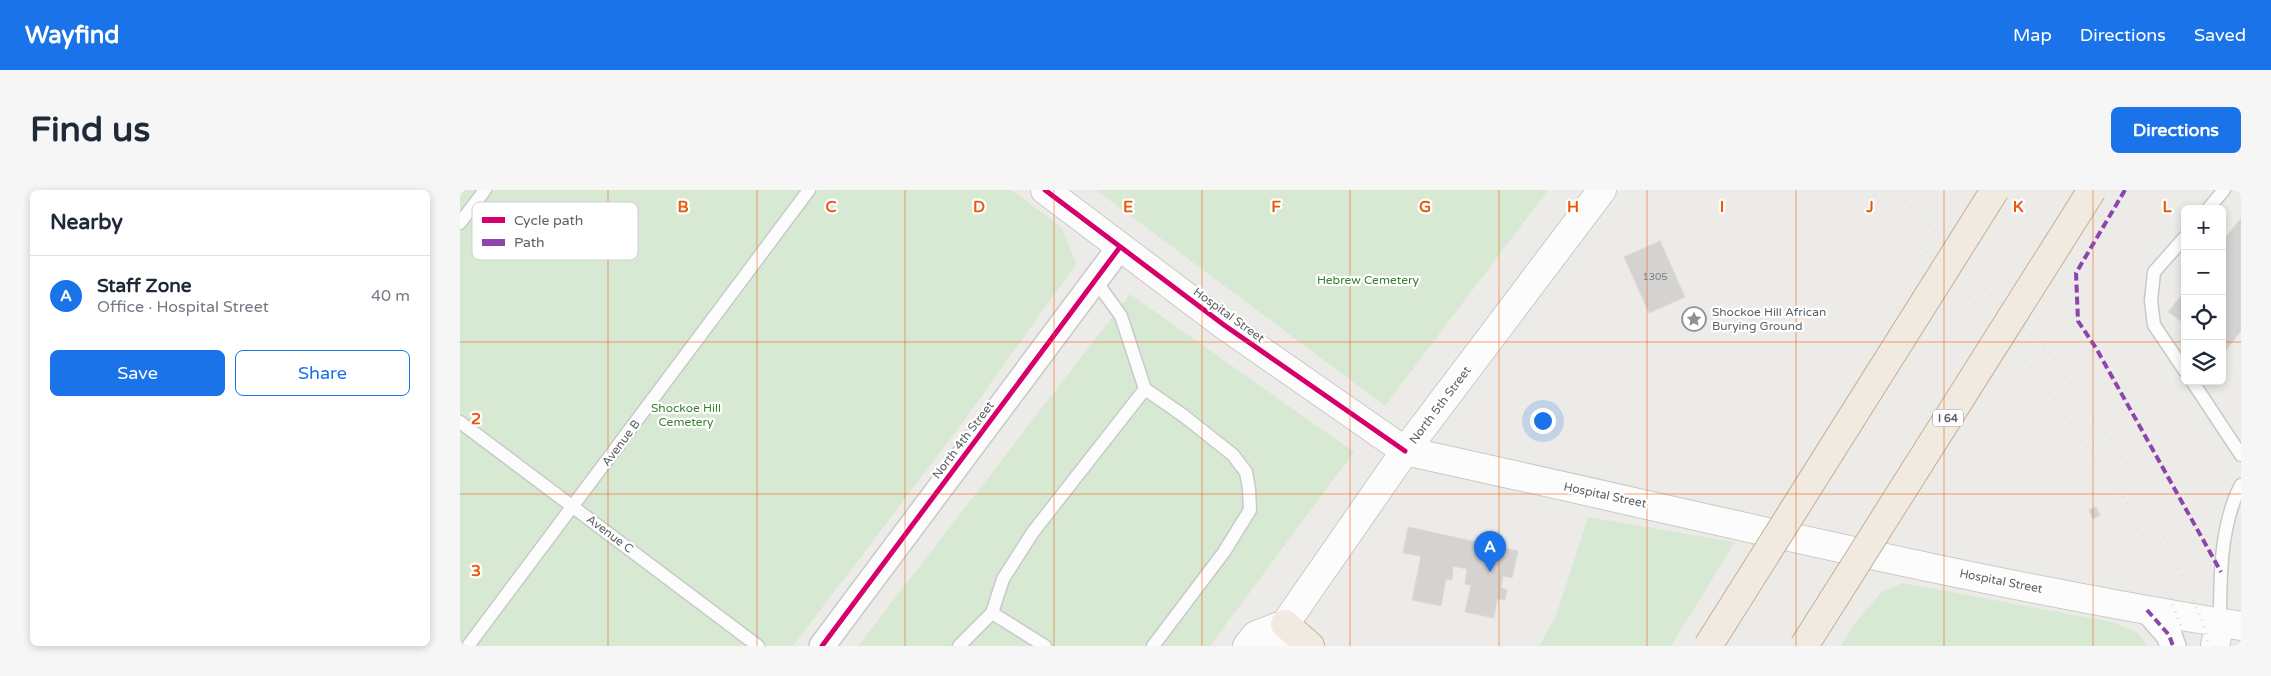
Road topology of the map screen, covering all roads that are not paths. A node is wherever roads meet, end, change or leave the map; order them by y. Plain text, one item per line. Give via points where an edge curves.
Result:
1 (485, 190) edge
2 (809, 190) edge
3 (1045, 190) edge
4 (1602, 190) edge
5 (1995, 190) edge
6 (2092, 190) edge
7 (2224, 190) edge
8 (476, 202) edge
9 (2211, 205) edge
10 (472, 207) edge
11 (460, 223) edge
12 (2181, 242) edge
13 (1120, 247) junction
14 (1095, 280) junction
15 (2181, 364) edge
16 (2195, 385) edge
17 (1145, 390) junction
18 (460, 422) edge
19 (1405, 451) junction
20 (2241, 455) edge
21 (2241, 485) edge
22 (574, 507) junction
23 (2147, 610) junction
24 (992, 613) junction
25 (2225, 632) edge
26 (1283, 635) edge
27 (468, 646) edge
28 (758, 646) edge
29 (822, 646) edge
30 (959, 646) edge
31 (1045, 646) edge
32 (1153, 646) edge
33 (1247, 646) edge
34 (1310, 646) edge
35 (1708, 646) edge
36 (1804, 646) edge
37 (2173, 646) edge

1 - 8 lane
2 - 22 lane, Avenue B
3 - 13 main road, Hospital Street
4 - 19 main road, North 5th Street
5 - 35 highway, bridge
6 - 36 highway, I 64, bridge
7 - 9 lane
10 - 11 lane
12 - 15 lane via 2154,272 2151,300 2154,325
13 - 14 street, North 4th Street
13 - 19 main road, Hospital Street via 1224,325
14 - 17 lane via 1121,316
14 - 29 street, North 4th Street
16 - 20 lane
17 - 24 lane via 1033,532 1003,579
17 - 32 lane via 1233,455 1246,472 1250,496 1250,510 1224,552
18 - 22 lane, Avenue C
19 - 23 main road, Hospital Street via 1952,571
19 - 26 main road, North 5th Street
21 - 25 lane via 2232,503 2221,572
22 - 27 lane, Avenue B
22 - 28 lane, Avenue C
23 - 25 main road, Hospital Street
23 - 37 street via 2169,635
24 - 30 lane
24 - 31 lane
26 - 33 main road via 1256,635
26 - 34 highway

